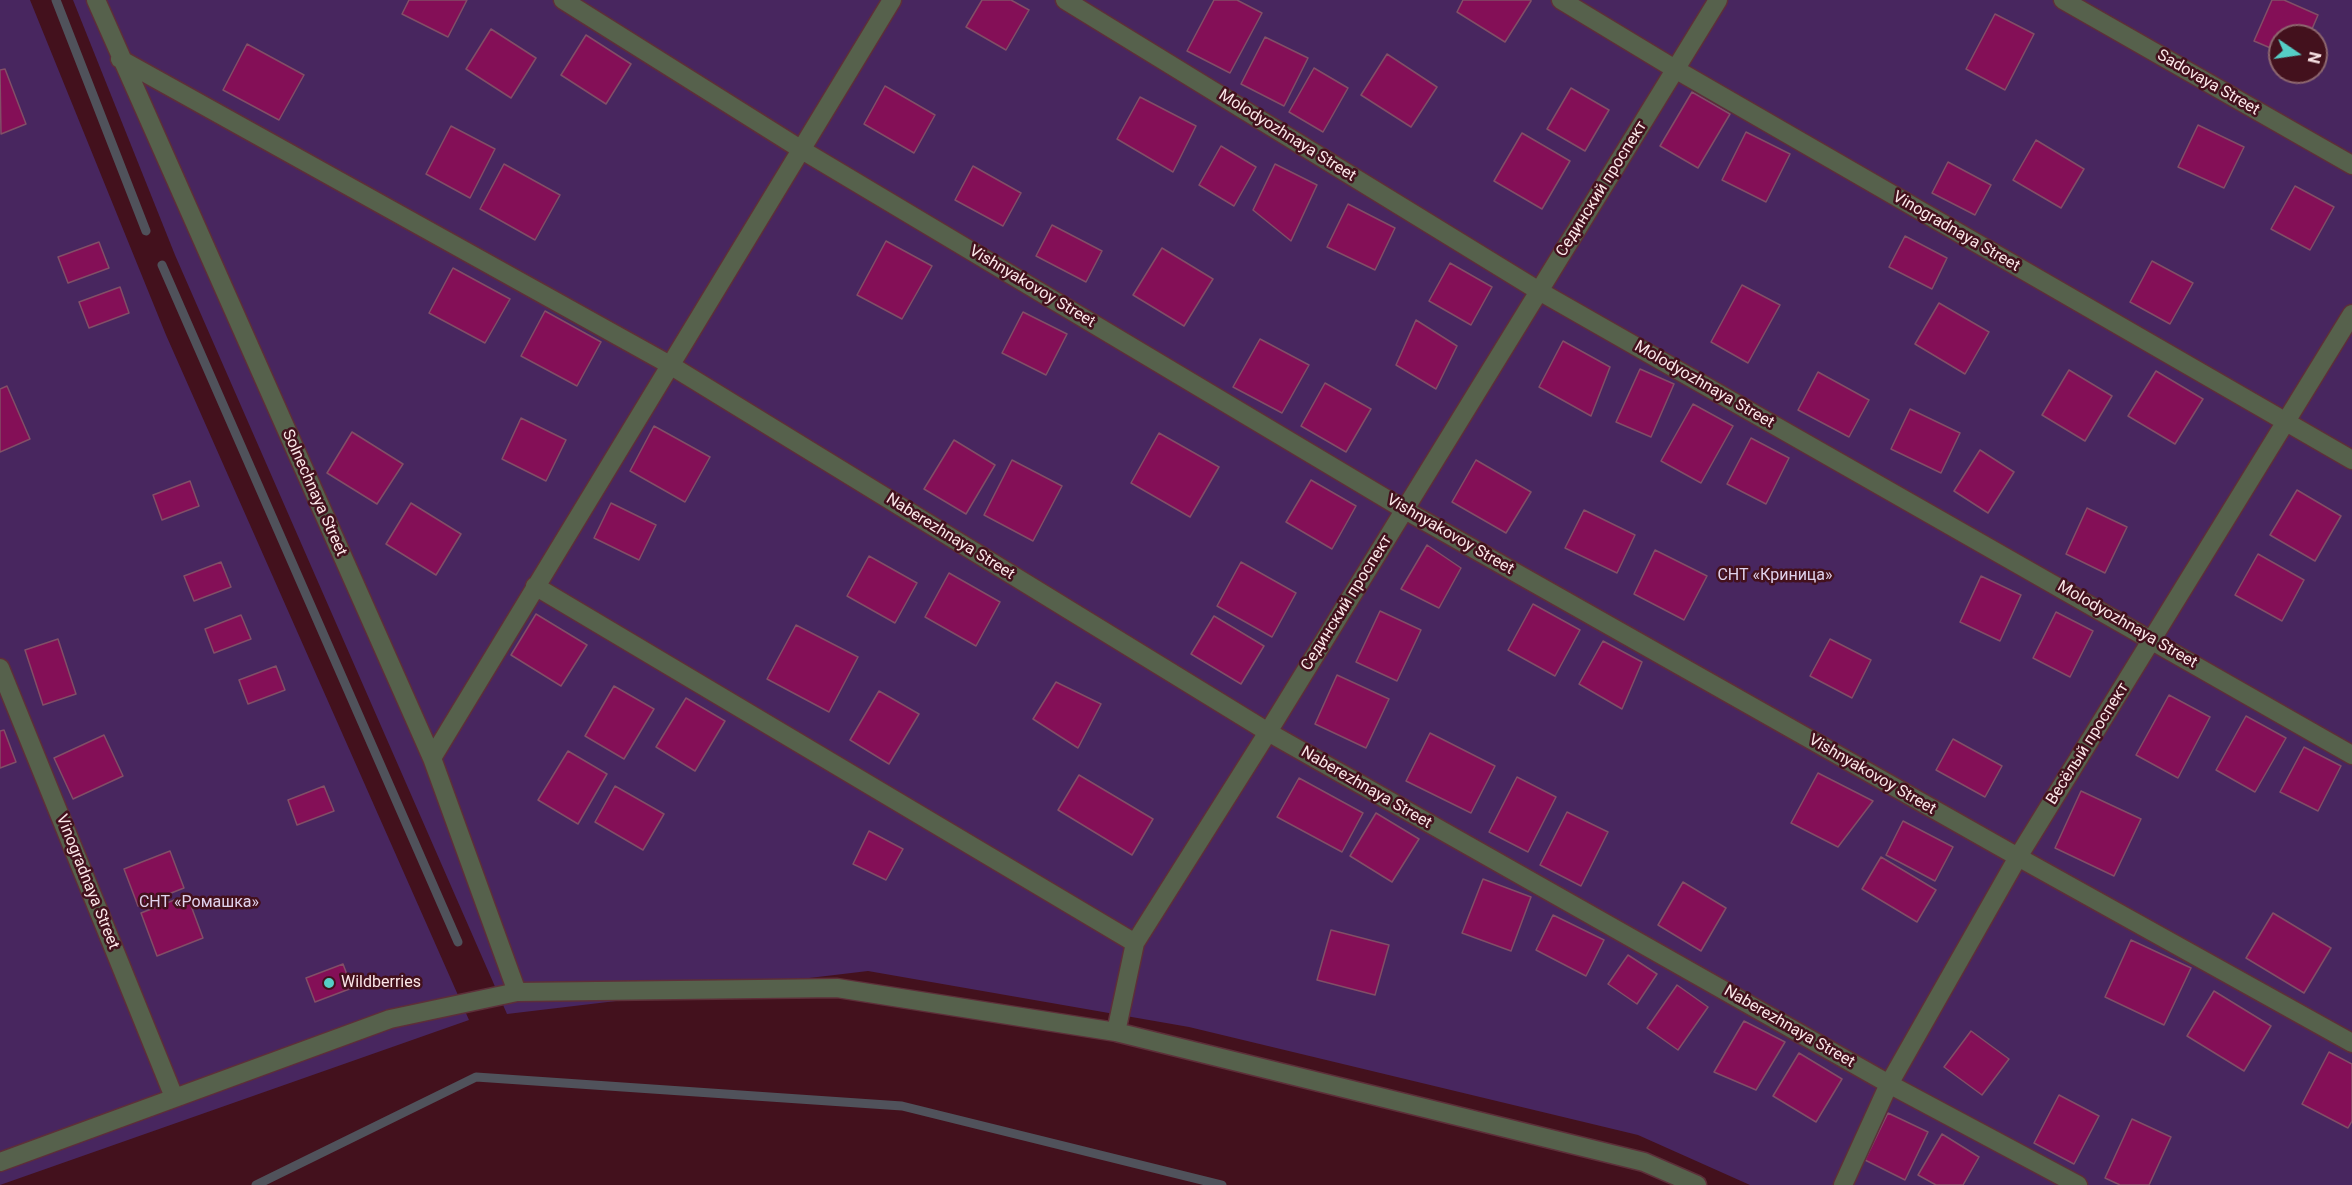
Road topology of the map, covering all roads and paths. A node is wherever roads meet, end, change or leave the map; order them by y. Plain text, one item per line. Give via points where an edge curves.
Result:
1 (96, 0) edge
2 (563, 0) edge
3 (892, 0) edge
4 (1065, 0) edge
5 (1561, 0) edge
6 (1718, 0) edge
7 (2063, 0) edge
8 (120, 59) junction
9 (1675, 69) junction
10 (802, 150) junction
11 (2352, 165) edge
12 (1539, 291) junction
13 (2352, 314) edge
14 (670, 365) junction
15 (2285, 423) junction
16 (2352, 460) edge
17 (1405, 510) junction
18 (535, 586) junction
19 (2152, 639) junction
20 (0, 668) edge
21 (1268, 732) junction
22 (2352, 755) edge
23 (432, 758) junction
24 (2018, 857) junction
25 (1135, 943) junction
26 (517, 992) junction
27 (1116, 1032) junction
28 (2352, 1043) edge
29 (1889, 1084) junction
30 (174, 1097) junction
31 (0, 1162) edge
32 (1697, 1185) edge
33 (1843, 1185) edge
34 (2078, 1185) edge

1 - 8 street, Solnechnaya Street
2 - 10 street, Vishnyakovoy Street
3 - 10 street
4 - 12 street, Molodyozhnaya Street
5 - 9 street, Vinogradnaya Street
6 - 9 street, Сединский проспект
7 - 11 street, Sadovaya Street
8 - 14 street, Naberezhnaya Street
8 - 23 street, Solnechnaya Street
9 - 12 street, Сединский проспект
9 - 15 street, Vinogradnaya Street
10 - 14 street
10 - 17 street, Vishnyakovoy Street
12 - 17 street, Сединский проспект
12 - 19 street, Molodyozhnaya Street
13 - 15 street, Весёлый проспект
14 - 18 street
14 - 21 street, Naberezhnaya Street
15 - 16 street, Vinogradnaya Street
15 - 19 street, Весёлый проспект
17 - 21 street, Сединский проспект
17 - 24 street, Vishnyakovoy Street
18 - 23 street
18 - 25 street
19 - 22 street, Molodyozhnaya Street
19 - 24 street, Весёлый проспект
20 - 30 street, Vinogradnaya Street
21 - 25 street, Сединский проспект
21 - 29 street, Naberezhnaya Street
23 - 26 street, Solnechnaya Street
24 - 28 street, Vishnyakovoy Street
24 - 29 street, Весёлый проспект
25 - 27 street, Сединский проспект
26 - 27 street via 837,988
26 - 30 street via 390,1019
27 - 32 street via 1644,1162
29 - 33 street, Весёлый проспект
29 - 34 street, Naberezhnaya Street
30 - 31 street

